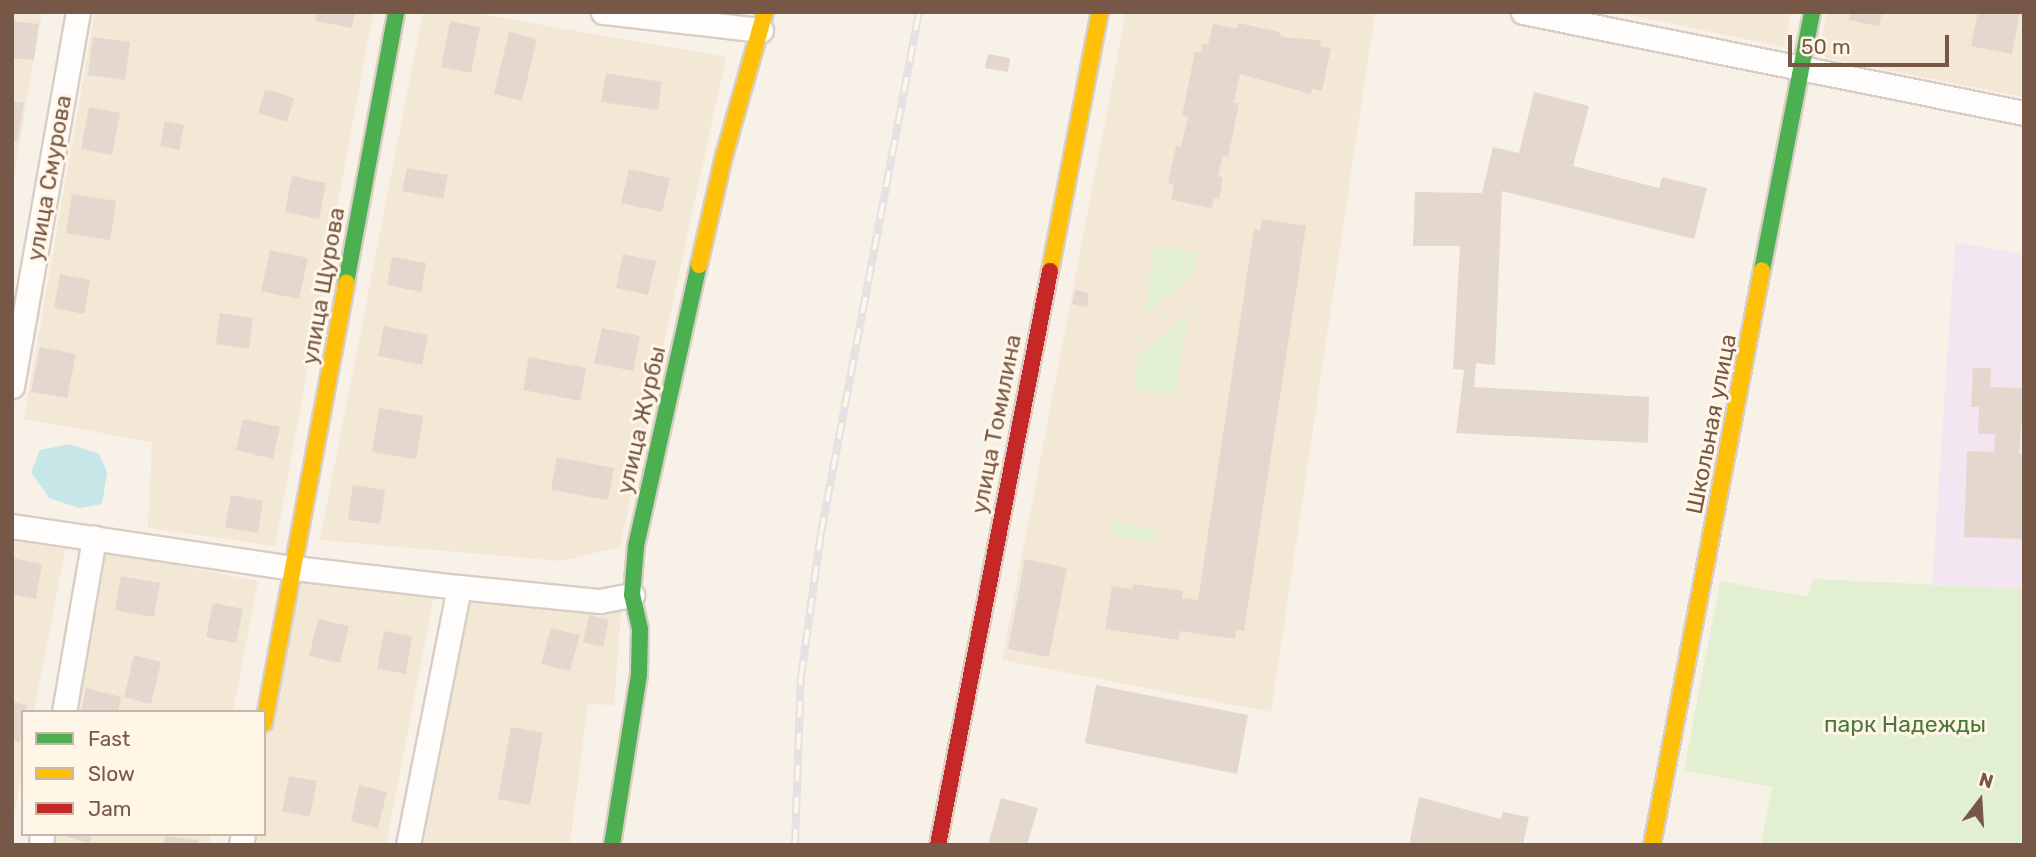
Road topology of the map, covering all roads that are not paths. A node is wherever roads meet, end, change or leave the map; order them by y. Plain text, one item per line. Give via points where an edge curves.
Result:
1 (78, 12) edge
2 (396, 12) edge
3 (603, 12) edge
4 (1101, 12) edge
5 (1523, 12) edge
6 (1812, 12) edge
7 (763, 21) edge
8 (1801, 70) junction
9 (2024, 113) edge
10 (12, 386) edge
11 (12, 526) edge
12 (94, 538) junction
13 (294, 568) junction
14 (459, 587) junction
15 (632, 595) junction
16 (64, 710) edge
17 (266, 713) edge
18 (408, 845) edge
19 (612, 845) edge
20 (938, 845) edge
21 (1652, 845) edge

1 - 10 street, улица Смурова
2 - 13 street, улица Щурова
3 - 7 street
4 - 20 street, улица Томилина
5 - 8 street
6 - 8 street, Школьная улица
7 - 15 street, улица Журбы via 724,156 636,546
8 - 9 street
8 - 21 street, Школьная улица
11 - 12 street
12 - 13 street
12 - 16 street
13 - 14 street
13 - 17 street, улица Щурова
14 - 15 street via 600,601
14 - 18 street
15 - 19 street, улица Журбы via 640,629 639,674

